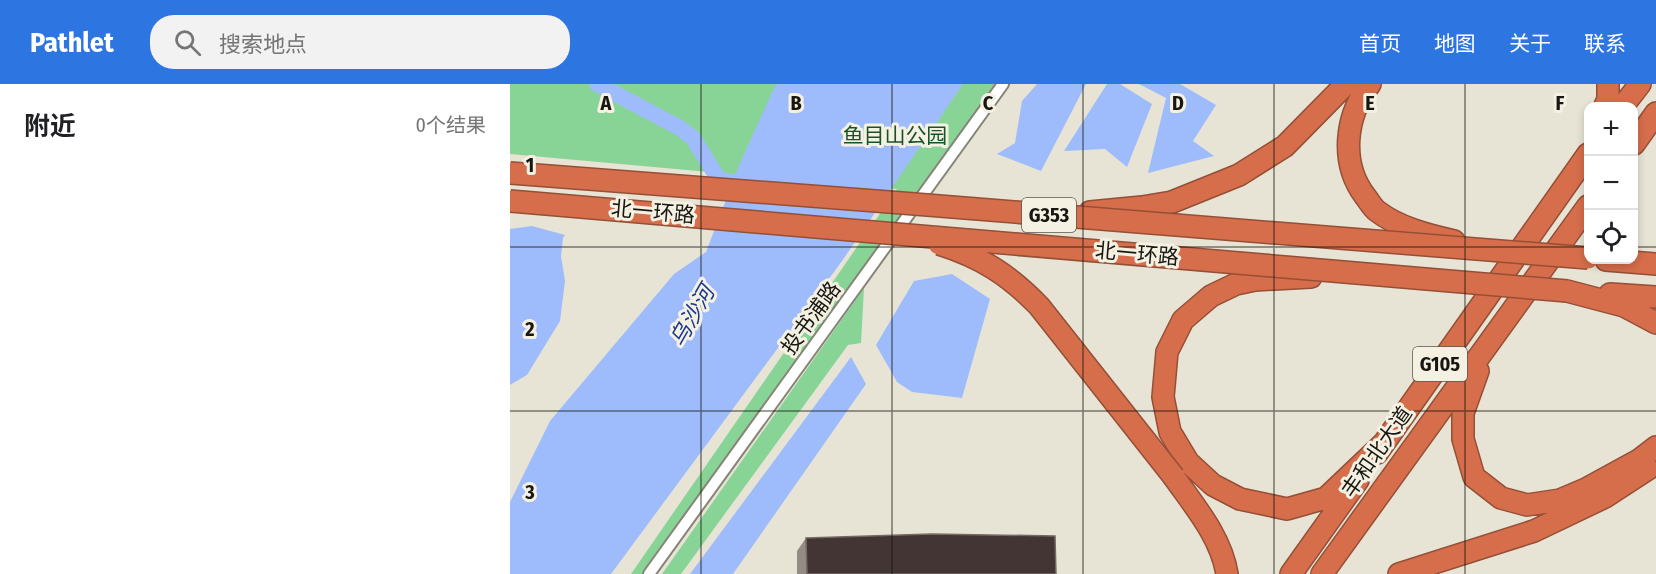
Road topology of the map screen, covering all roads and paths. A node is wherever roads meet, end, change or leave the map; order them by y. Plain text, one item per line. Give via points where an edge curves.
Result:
1 (1003, 84) edge
2 (1346, 84) edge
3 (1370, 84) edge
4 (1608, 84) edge
5 (1640, 84) edge
6 (1607, 102) edge
7 (1626, 102) edge
8 (1583, 162) edge
9 (510, 173) edge
10 (510, 201) edge
11 (1585, 210) edge
12 (1058, 215) junction
13 (754, 220) junction
14 (1493, 250) junction
15 (1584, 258) edge
16 (1638, 261) edge
17 (1656, 262) edge
18 (1456, 282) junction
19 (1567, 291) junction
20 (1656, 297) edge
21 (1656, 323) edge
22 (1487, 346) junction
23 (1384, 443) junction
24 (1656, 447) edge
25 (1656, 464) edge
26 (650, 574) edge
27 (1227, 574) edge
28 (1291, 574) edge
29 (1322, 574) edge
30 (1399, 574) edge

1 - 26 street, 投书浦路
2 - 12 highway, bridge via 1285,146 1239,175 1172,202
3 - 14 highway, bridge via 1350,126 1351,172 1361,191 1376,210 1403,226
4 - 6 highway
5 - 7 highway
8 - 23 highway, 丰和北大道 / G105
9 - 12 highway, 北一环路 / G353, bridge
10 - 13 highway, 北一环路 / G353, bridge
11 - 22 highway, 丰和北大道 / G105
12 - 14 highway, 北一环路 / G353, bridge
13 - 18 highway, 北一环路 / G353, bridge
13 - 27 highway, bridge via 807,233 935,243 960,251 1018,284 1174,477 1218,545
14 - 15 highway, 北一环路 / G353, bridge
16 - 17 highway
18 - 19 highway, 北一环路 / G353, bridge
18 - 23 highway, bridge via 1296,276 1236,284 1212,296 1183,320 1167,352 1163,397 1170,432 1188,462 1213,484 1240,499 1287,509 1326,498
19 - 20 highway, 北一环路 / G353
19 - 21 highway via 1624,306
22 - 24 highway via 1463,413 1463,439 1474,477 1501,498 1527,505 1560,500
22 - 29 highway, 丰和北大道 / G105
23 - 28 highway, 丰和北大道 / G105
25 - 30 highway via 1605,497 1534,531

